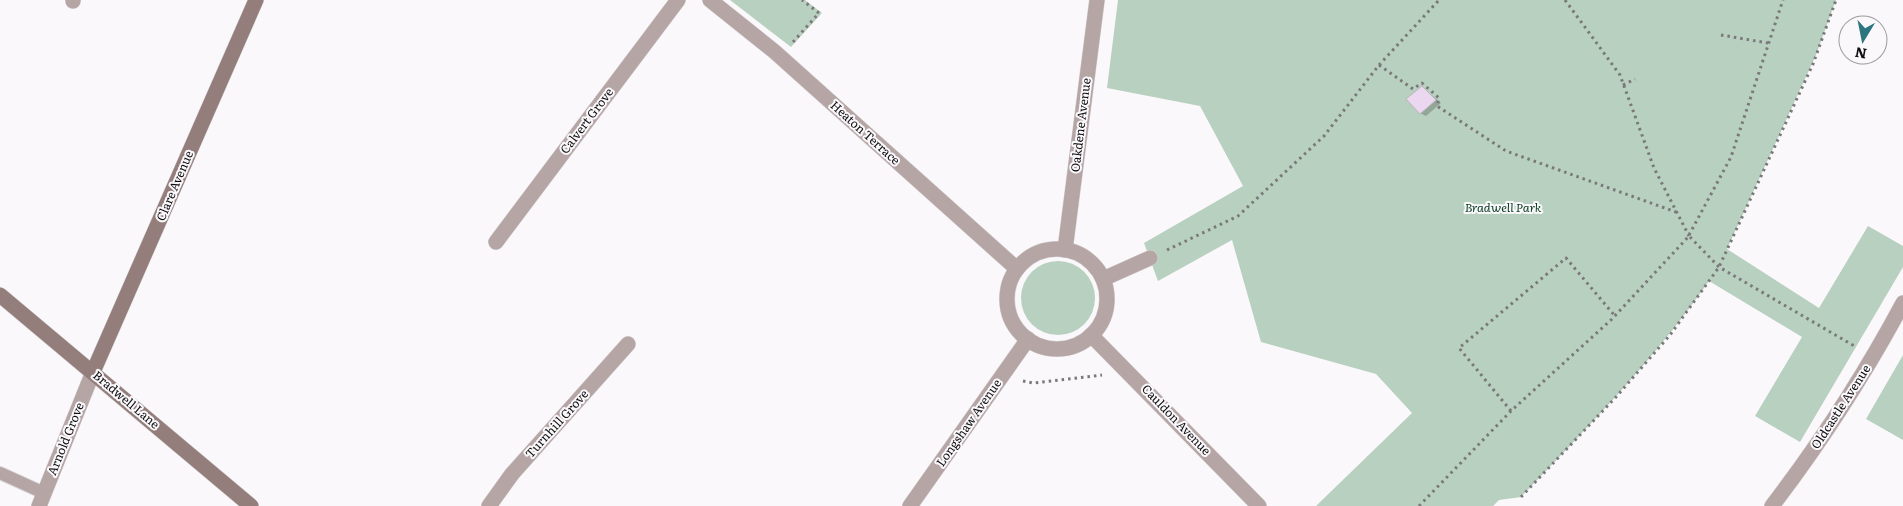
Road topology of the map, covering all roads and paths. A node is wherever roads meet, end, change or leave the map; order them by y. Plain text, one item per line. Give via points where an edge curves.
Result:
1 (256, 0) edge
2 (678, 0) edge
3 (710, 0) edge
4 (802, 0) edge
5 (1097, 0) edge
6 (1439, 0) edge
7 (1566, 0) edge
8 (1783, 0) edge
9 (1836, 0) edge
10 (1721, 35) dead end
11 (1768, 42) junction
12 (789, 46) dead end
13 (1379, 65) junction
14 (1635, 78) dead end
15 (1623, 85) junction
16 (1676, 212) junction
17 (1689, 236) junction
18 (496, 242) dead end
19 (1065, 250) junction
20 (1150, 258) joint
21 (1718, 267) junction
22 (1017, 269) junction
23 (1103, 279) junction
24 (0, 294) edge
25 (1903, 303) edge
26 (1615, 316) junction
27 (1091, 335) junction
28 (1028, 339) junction
29 (628, 344) dead end
30 (1874, 358) junction
31 (1120, 362) junction
32 (1006, 370) junction
33 (93, 372) junction
34 (1511, 411) junction
35 (0, 473) edge
36 (1520, 498) dead end
37 (42, 499) edge
38 (251, 506) edge
39 (489, 506) edge
40 (910, 506) edge
41 (1259, 506) edge
42 (1419, 506) edge
43 (1772, 506) edge

1 - 33 street, Clare Avenue
2 - 18 street, Calvert Grove
3 - 22 street, Heaton Terrace via 775,52
4 - 12 path via 819,13
5 - 19 street, Oakdene Avenue
6 - 13 path
7 - 15 path via 1620,75
8 - 11 path
9 - 21 path via 1813,64
10 - 11 path
11 - 17 path via 1731,157
13 - 16 path via 1413,89 1422,83 1439,98 1437,106 1506,151
13 - 20 path via 1324,136 1238,216
14 - 15 path
15 - 16 path via 1654,168
16 - 17 path
17 - 21 path
17 - 26 path
19 - 22 street via 1042,251
19 - 23 street via 1092,262
20 - 23 street
21 - 30 path
21 - 36 path via 1670,335
22 - 28 street via 1007,294 1008,311 1012,322
23 - 27 street via 1106,311
24 - 33 street, Bradwell Lane
25 - 30 street, Oldcastle Avenue
26 - 34 path
26 - 34 path via 1566,258 1459,348
27 - 28 street via 1066,348 1049,348
27 - 31 street, Cauldon Avenue
28 - 32 street, Longshaw Avenue
29 - 39 street, Turnhill Grove via 512,474
30 - 43 street, Oldcastle Avenue
31 - 32 path via 1106,374 1033,382 1022,380
31 - 41 street, Cauldon Avenue
32 - 40 street, Longshaw Avenue
33 - 37 street, Arnold Grove
33 - 38 street, Bradwell Lane
34 - 42 path
35 - 37 lane

